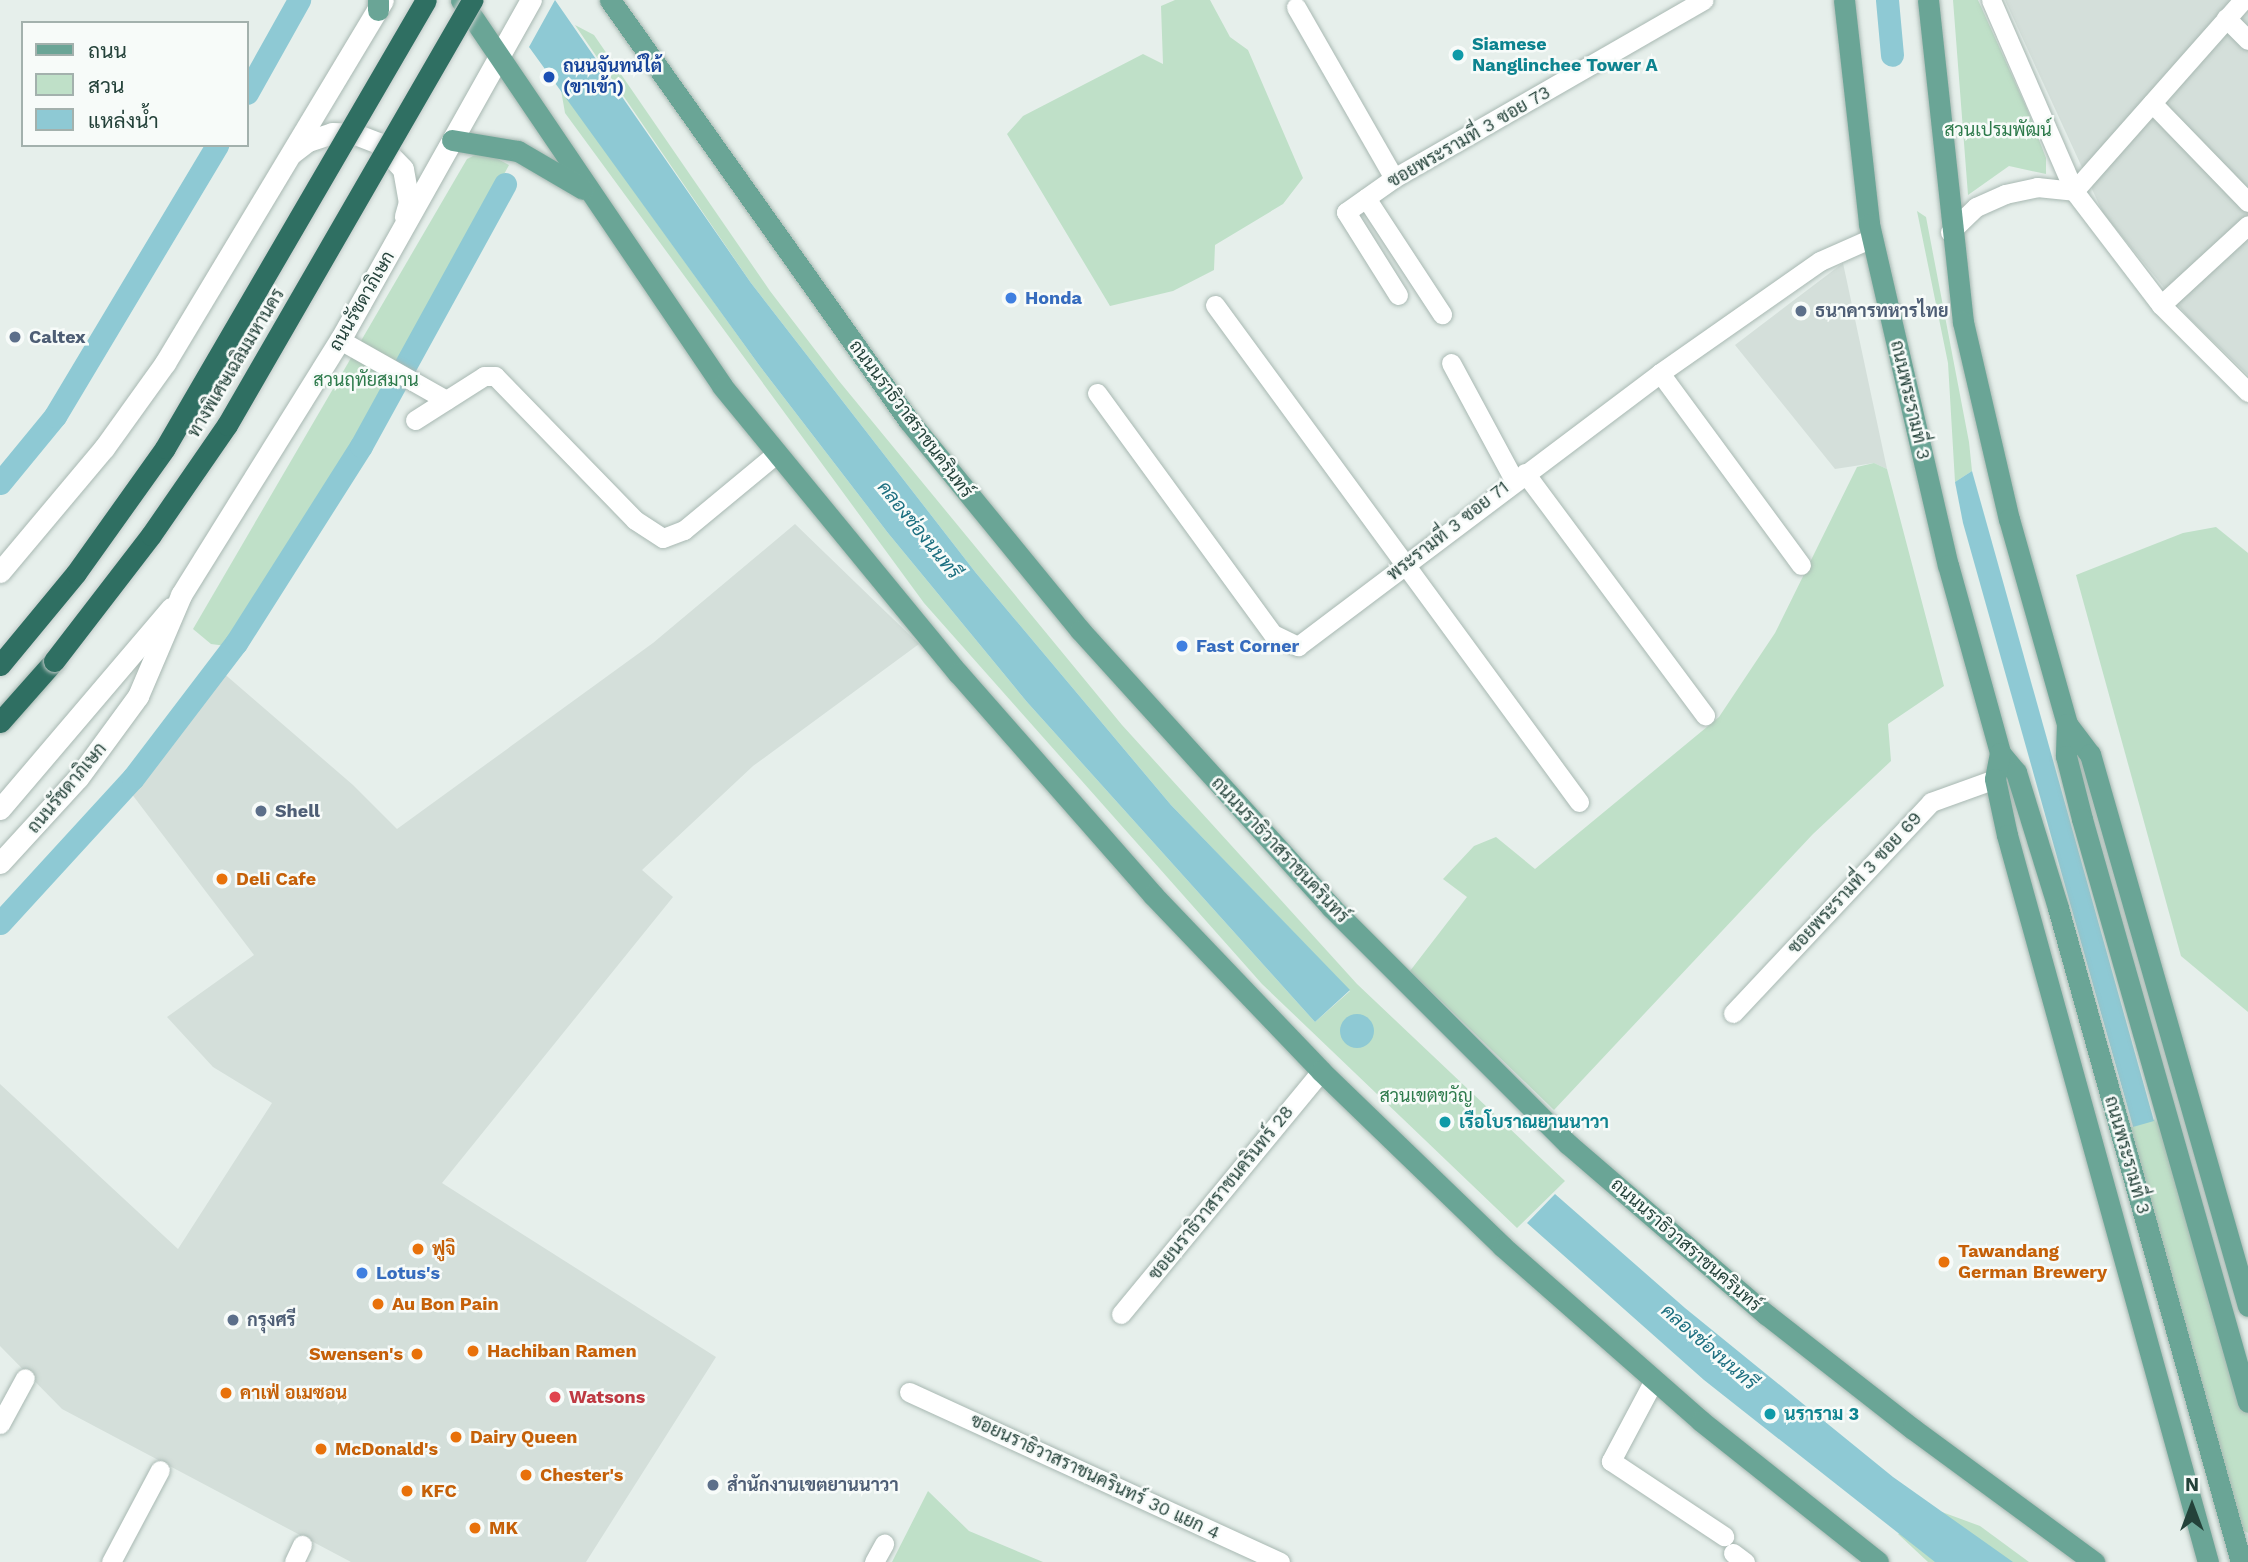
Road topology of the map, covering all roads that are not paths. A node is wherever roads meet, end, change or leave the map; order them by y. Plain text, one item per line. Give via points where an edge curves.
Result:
1 (426, 0) edge
2 (461, 0) edge
3 (472, 0) edge
4 (531, 0) edge
5 (610, 0) edge
6 (1703, 0) edge
7 (1844, 0) edge
8 (1928, 0) edge
9 (1992, 0) edge
10 (2243, 0) edge
11 (379, 3) edge
12 (1296, 7) dead end
13 (2226, 18) junction
14 (2248, 40) edge
15 (499, 57) junction
16 (2152, 103) junction
17 (452, 139) junction
18 (281, 165) junction
19 (1394, 177) junction
20 (2074, 191) junction
21 (591, 194) junction
22 (1366, 198) junction
23 (2248, 202) edge
24 (2248, 225) edge
25 (1950, 232) junction
26 (399, 238) junction
27 (1872, 238) junction
28 (1398, 295) dead end
29 (1215, 305) dead end
30 (2161, 305) junction
31 (1442, 314) dead end
32 (340, 340) junction
33 (1451, 363) dead end
34 (1660, 373) junction
35 (2248, 392) edge
36 (1097, 393) dead end
37 (446, 400) junction
38 (415, 420) dead end
39 (776, 454) junction
40 (1520, 477) junction
41 (1801, 565) dead end
42 (1402, 566) junction
43 (0, 572) edge
44 (181, 595) junction
45 (0, 665) edge
46 (1705, 715) dead end
47 (0, 722) edge
48 (2067, 724) junction
49 (2000, 753) junction
50 (1995, 779) junction
51 (1579, 802) dead end
52 (0, 809) edge
53 (0, 863) edge
54 (1733, 1013) dead end
55 (1321, 1071) junction
56 (2248, 1306) edge
57 (1121, 1314) dead end
58 (25, 1378) dead end
59 (1654, 1380) junction
60 (909, 1392) dead end
61 (2248, 1402) edge
62 (0, 1424) edge
63 (160, 1470) dead end
64 (884, 1544) dead end
65 (1734, 1550) edge
66 (2210, 1561) edge
67 (111, 1562) edge
68 (874, 1562) edge
69 (1280, 1562) edge
70 (1878, 1562) edge
71 (2094, 1562) edge
72 (2241, 1562) edge

1 - 45 highway, ทางพิเศษเฉลิมมหานคร, bridge via 165,448 76,573
2 - 15 main road
3 - 47 highway, ทางพิเศษเฉลิมมหานคร, bridge via 228,425 103,600
4 - 15 main road, ถนนรัชดาภิเษก
5 - 71 main road, ถนนนราธิวาสราชนครินทร์ via 917,431 1080,630 1331,907 1568,1143 1757,1306 1891,1413
6 - 19 street, ซอยพระรามที่ 3 ซอย 73
7 - 27 main road, ถนนพระรามที่ 3 via 1857,141
8 - 25 main road
9 - 20 street
10 - 13 street
11 - 18 main road
12 - 19 street
13 - 14 street
13 - 16 street
15 - 17 main road, ถนนรัชดาภิเษก
15 - 21 main road
16 - 20 street
16 - 23 street
17 - 21 main road via 518,151
17 - 26 main road, ถนนรัชดาภิเษก
18 - 26 main road via 297,147 319,136 343,132 377,143 397,160 408,186 409,202
18 - 43 main road via 165,363 104,448
19 - 22 street, ซอยพระรามที่ 3 ซอย 73
20 - 25 street via 2037,187 2005,194 1976,207
20 - 30 street
21 - 39 main road via 722,386
22 - 28 street, ซอยพระรามที่ 3 ซอย 73 via 1346,212
22 - 31 street
24 - 30 street
25 - 48 main road via 1963,322 2009,519
26 - 32 main road, ถนนรัชดาภิเษก
27 - 34 street, พระรามที่ 3 ซอย 71 via 1820,261
27 - 49 main road, ถนนพระรามที่ 3 via 1946,555
29 - 42 street
30 - 35 street
32 - 37 street
32 - 44 main road, ถนนรัชดาภิเษก
33 - 40 street
34 - 40 street, พระรามที่ 3 ซอย 71
34 - 41 street
36 - 42 street, พระรามที่ 3 ซอย 71 via 1273,635 1285,643 1298,646
37 - 38 street
37 - 39 street via 484,376 495,376 635,520 663,538 684,530
39 - 55 main road via 1074,807
40 - 42 street, พระรามที่ 3 ซอย 71
40 - 46 street
42 - 51 street
44 - 52 main road, ถนนรัชดาภิเษก
44 - 53 main road, ถนนรัชดาภิเษก via 138,696 78,778
48 - 56 main road via 2090,754
48 - 61 main road via 2066,756
49 - 50 main road, ถนนพระรามที่ 3
49 - 72 main road, ถนนพระรามที่ 3 via 2016,772 2058,908
50 - 54 street, ซอยพระรามที่ 3 ซอย 69 via 1931,802
50 - 66 main road, ถนนพระรามที่ 3 via 2072,1080
55 - 57 street, ซอยนราธิวาสราชนครินทร์ 28
55 - 59 main road via 1502,1246
58 - 62 street
59 - 65 street via 1611,1461
59 - 70 main road
60 - 69 street, ซอยนราธิวาสราชนครินทร์ 30 แยก 4
63 - 67 street
64 - 68 street

